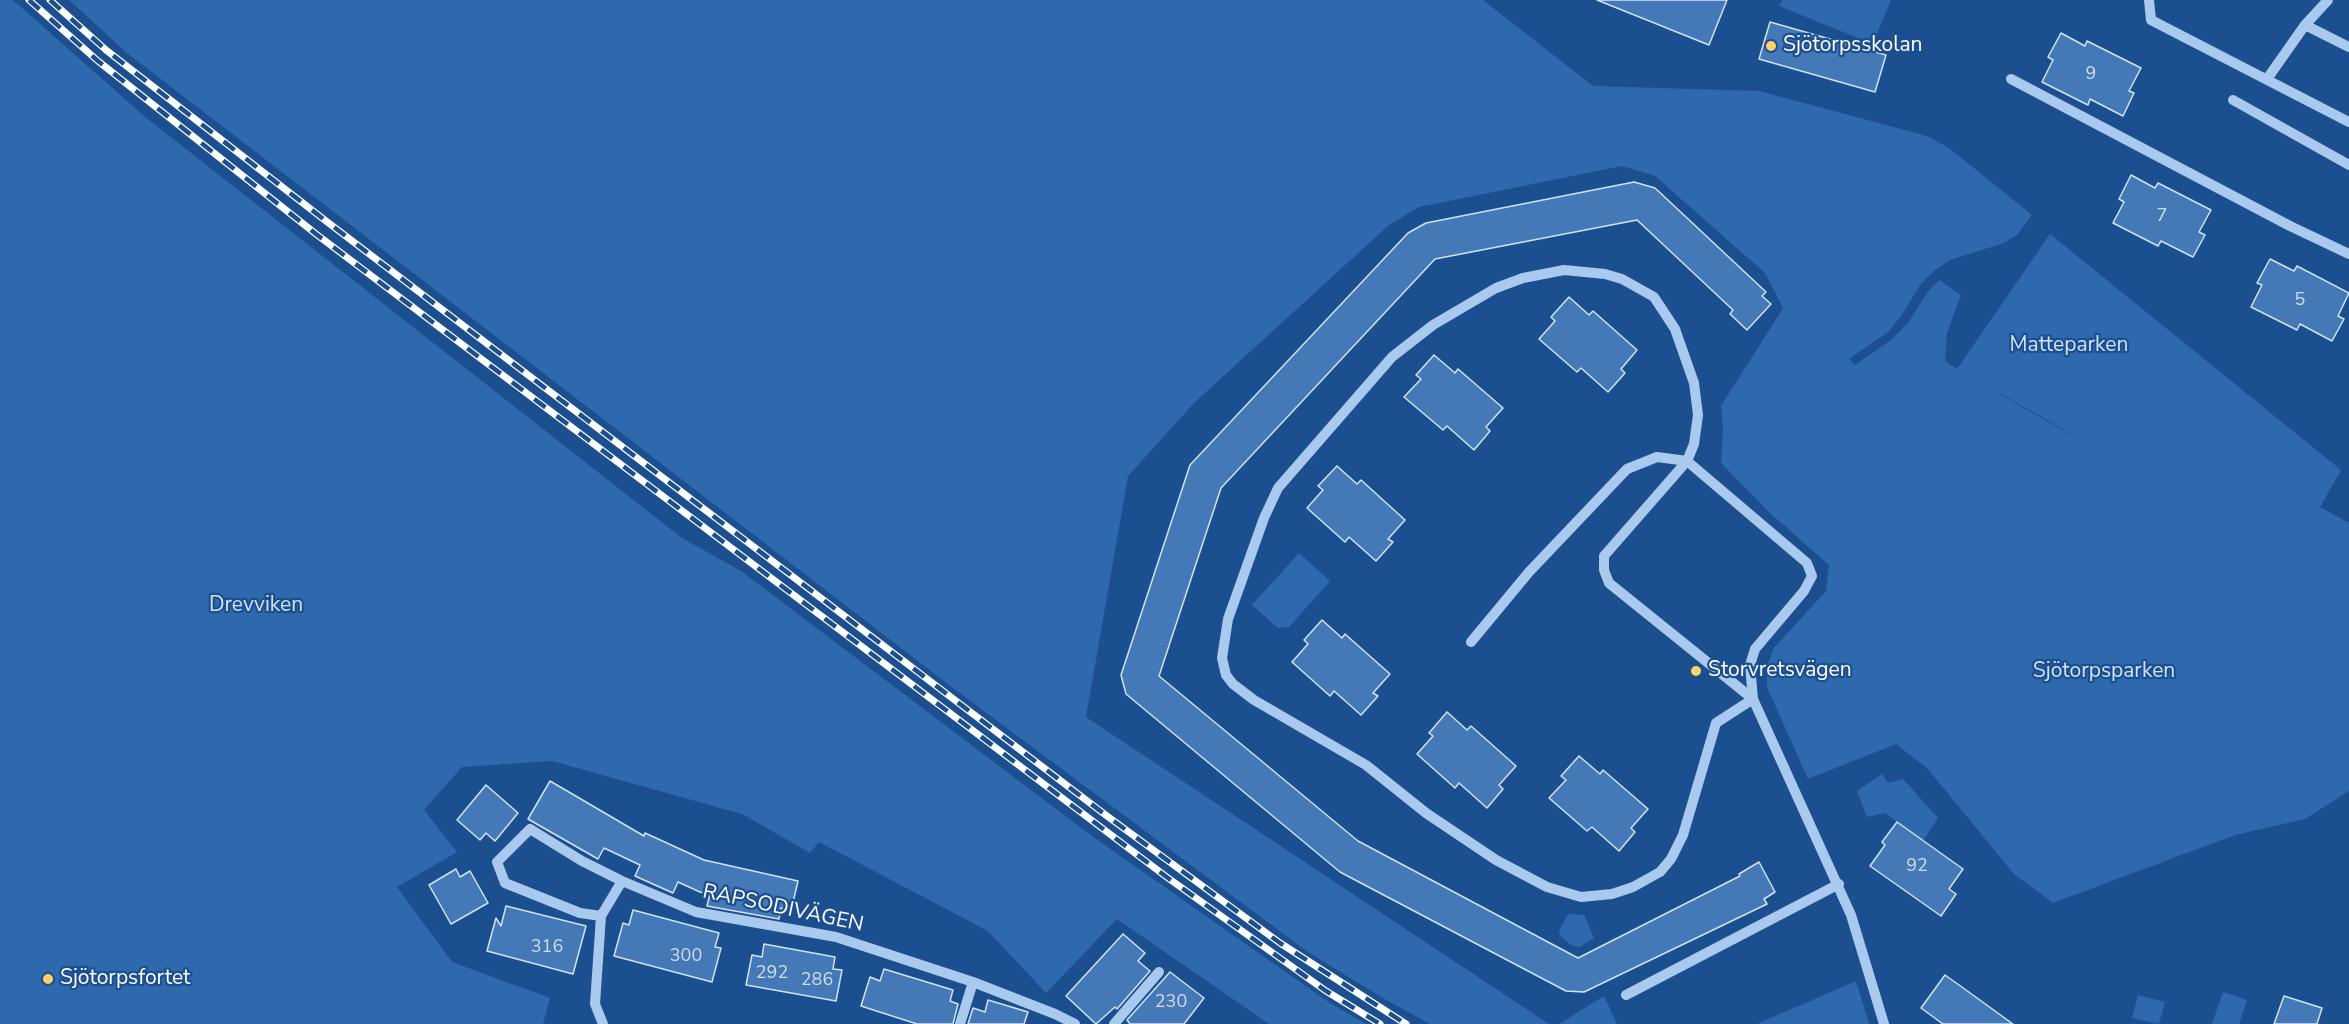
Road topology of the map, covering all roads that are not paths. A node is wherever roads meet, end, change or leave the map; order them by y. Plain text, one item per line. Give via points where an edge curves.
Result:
1 (2149, 0) edge
2 (2328, 0) edge
3 (2305, 25) junction
4 (2349, 47) edge
5 (2011, 79) dead end
6 (2267, 79) junction
7 (2233, 99) dead end
8 (2349, 122) edge
9 (2349, 165) edge
10 (2349, 254) edge
11 (1687, 461) junction
12 (1471, 642) dead end
13 (1753, 699) junction
14 (622, 881) junction
15 (1839, 884) junction
16 (601, 916) junction
17 (1159, 972) dead end
18 (973, 982) junction
19 (1626, 995) dead end
20 (603, 1024) edge
21 (960, 1024) edge
22 (1075, 1024) edge
23 (1114, 1024) edge
24 (1884, 1024) edge

1 - 6 street via 2151,20
2 - 3 street
3 - 4 street
3 - 6 street
5 - 10 street
6 - 8 street
7 - 9 street
11 - 12 street via 1657,457 1627,469 1529,572
11 - 13 street via 1808,563 1812,576 1755,649 1750,665
11 - 13 street via 1604,556 1604,570 1609,584
11 - 13 street via 1698,414 1694,383 1676,329 1654,297 1622,279 1580,270 1533,276 1496,288 1408,343 1278,488 1228,619 1222,666 1242,692 1358,760 1426,813 1496,860 1547,886 1581,897 1622,890 1660,872 1683,835 1716,723
13 - 15 street
14 - 16 street
14 - 16 street, RAPSODIVÄGEN via 530,829 497,862 505,883 580,913
14 - 18 street, RAPSODIVÄGEN via 696,912 836,937
15 - 19 street
15 - 24 street
16 - 20 street via 596,1004
17 - 23 street
18 - 21 street
18 - 22 street, RAPSODIVÄGEN

